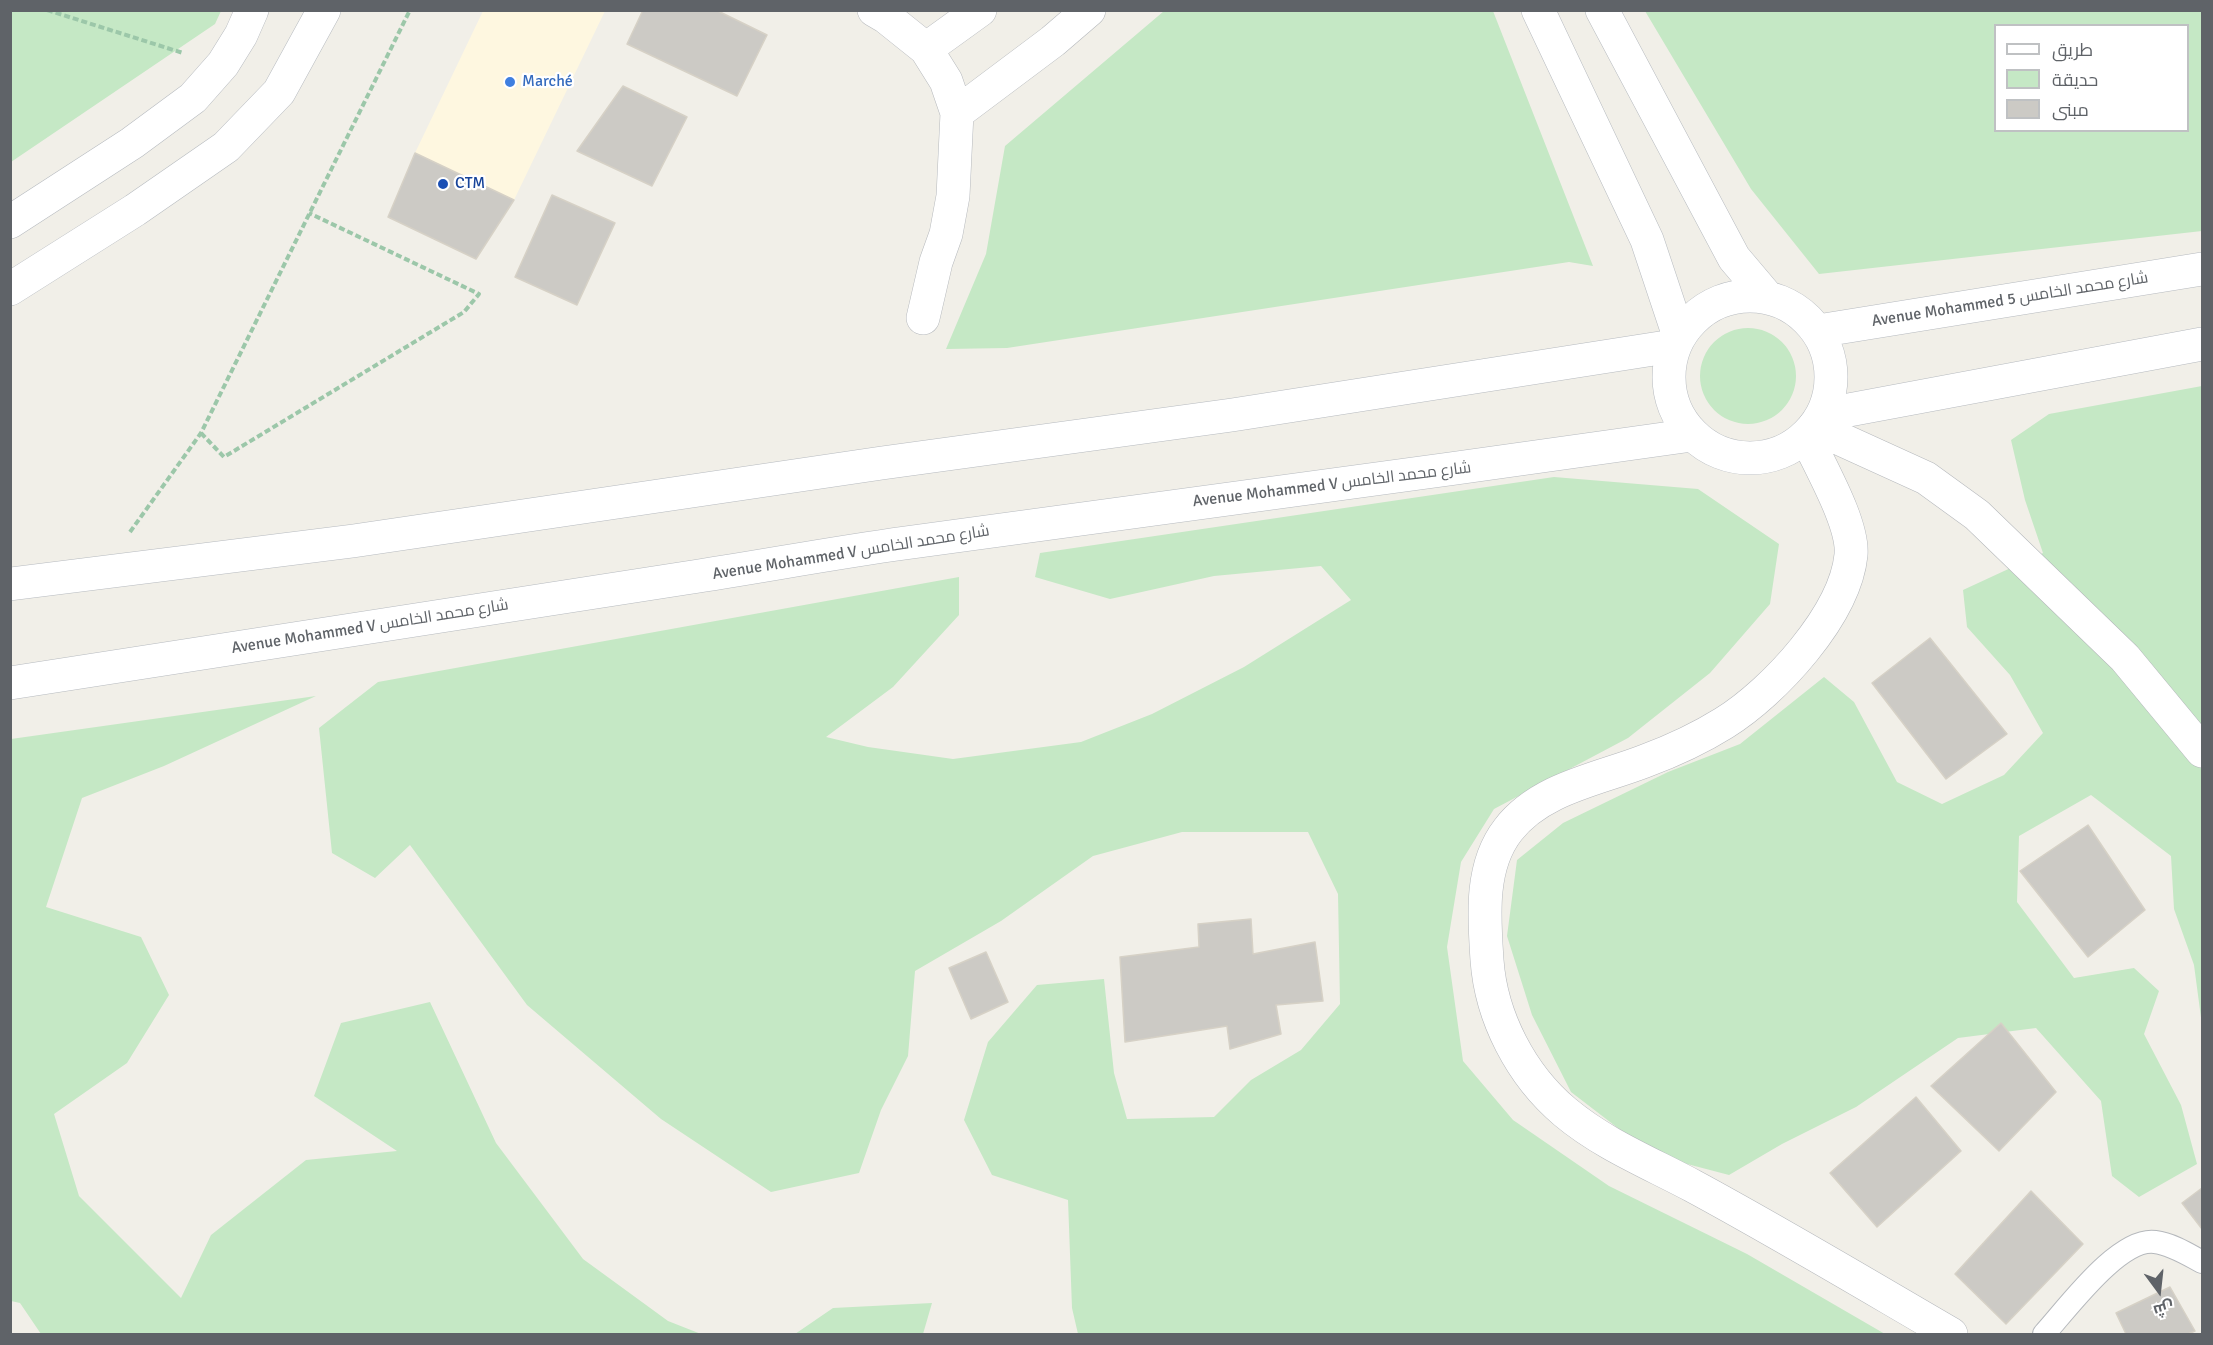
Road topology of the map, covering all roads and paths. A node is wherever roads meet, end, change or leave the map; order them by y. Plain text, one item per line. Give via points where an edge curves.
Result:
1 (47, 10) edge
2 (252, 10) edge
3 (324, 10) edge
4 (410, 10) edge
5 (874, 10) edge
6 (980, 10) edge
7 (1089, 10) edge
8 (1538, 10) edge
9 (1602, 10) edge
10 (926, 49) junction
11 (186, 54) dead end
12 (957, 113) junction
13 (309, 213) junction
14 (10, 222) edge
15 (2202, 269) edge
16 (10, 289) edge
17 (1767, 297) junction
18 (923, 318) dead end
19 (1818, 331) junction
20 (1676, 341) junction
21 (2202, 344) edge
22 (1814, 426) junction
23 (201, 434) junction
24 (1692, 435) junction
25 (99, 574) junction
26 (10, 584) edge
27 (10, 683) edge
28 (2202, 751) edge
29 (2202, 1263) edge
30 (1951, 1335) edge
31 (2044, 1335) edge

1 - 11 path
2 - 14 main road via 224,64 193,98 132,143
3 - 16 main road via 279,92 226,147
4 - 13 path
5 - 10 main road
6 - 10 main road
7 - 12 main road
8 - 20 main road via 1647,240
9 - 17 main road via 1734,258
10 - 12 main road via 946,81
12 - 18 main road via 953,196
13 - 23 path
13 - 23 path via 479,294 464,312 224,457
15 - 19 main road, Avenue Mohammed 5 شارع محمد الخامس
17 - 19 main road via 1796,309
17 - 20 main road via 1733,297 1702,311
19 - 22 main road via 1830,358 1831,387
20 - 24 main road via 1668,378 1674,408
20 - 25 main road via 1232,415
21 - 22 main road
22 - 24 main road via 1780,452 1749,459 1719,452
22 - 28 main road via 1926,478 1977,515 2125,658
22 - 30 main road via 1850,536 1851,554 1842,590 1819,631 1788,668 1726,722 1647,760 1582,783 1520,816 1495,852 1486,880 1487,966 1494,1005 1509,1039 1535,1081 1564,1111 1609,1143 1693,1186
23 - 25 path
24 - 27 main road, Avenue Mohammed V شارع محمد الخامس via 902,543
25 - 26 main road
29 - 31 lane via 2156,1242 2133,1245 2106,1265

